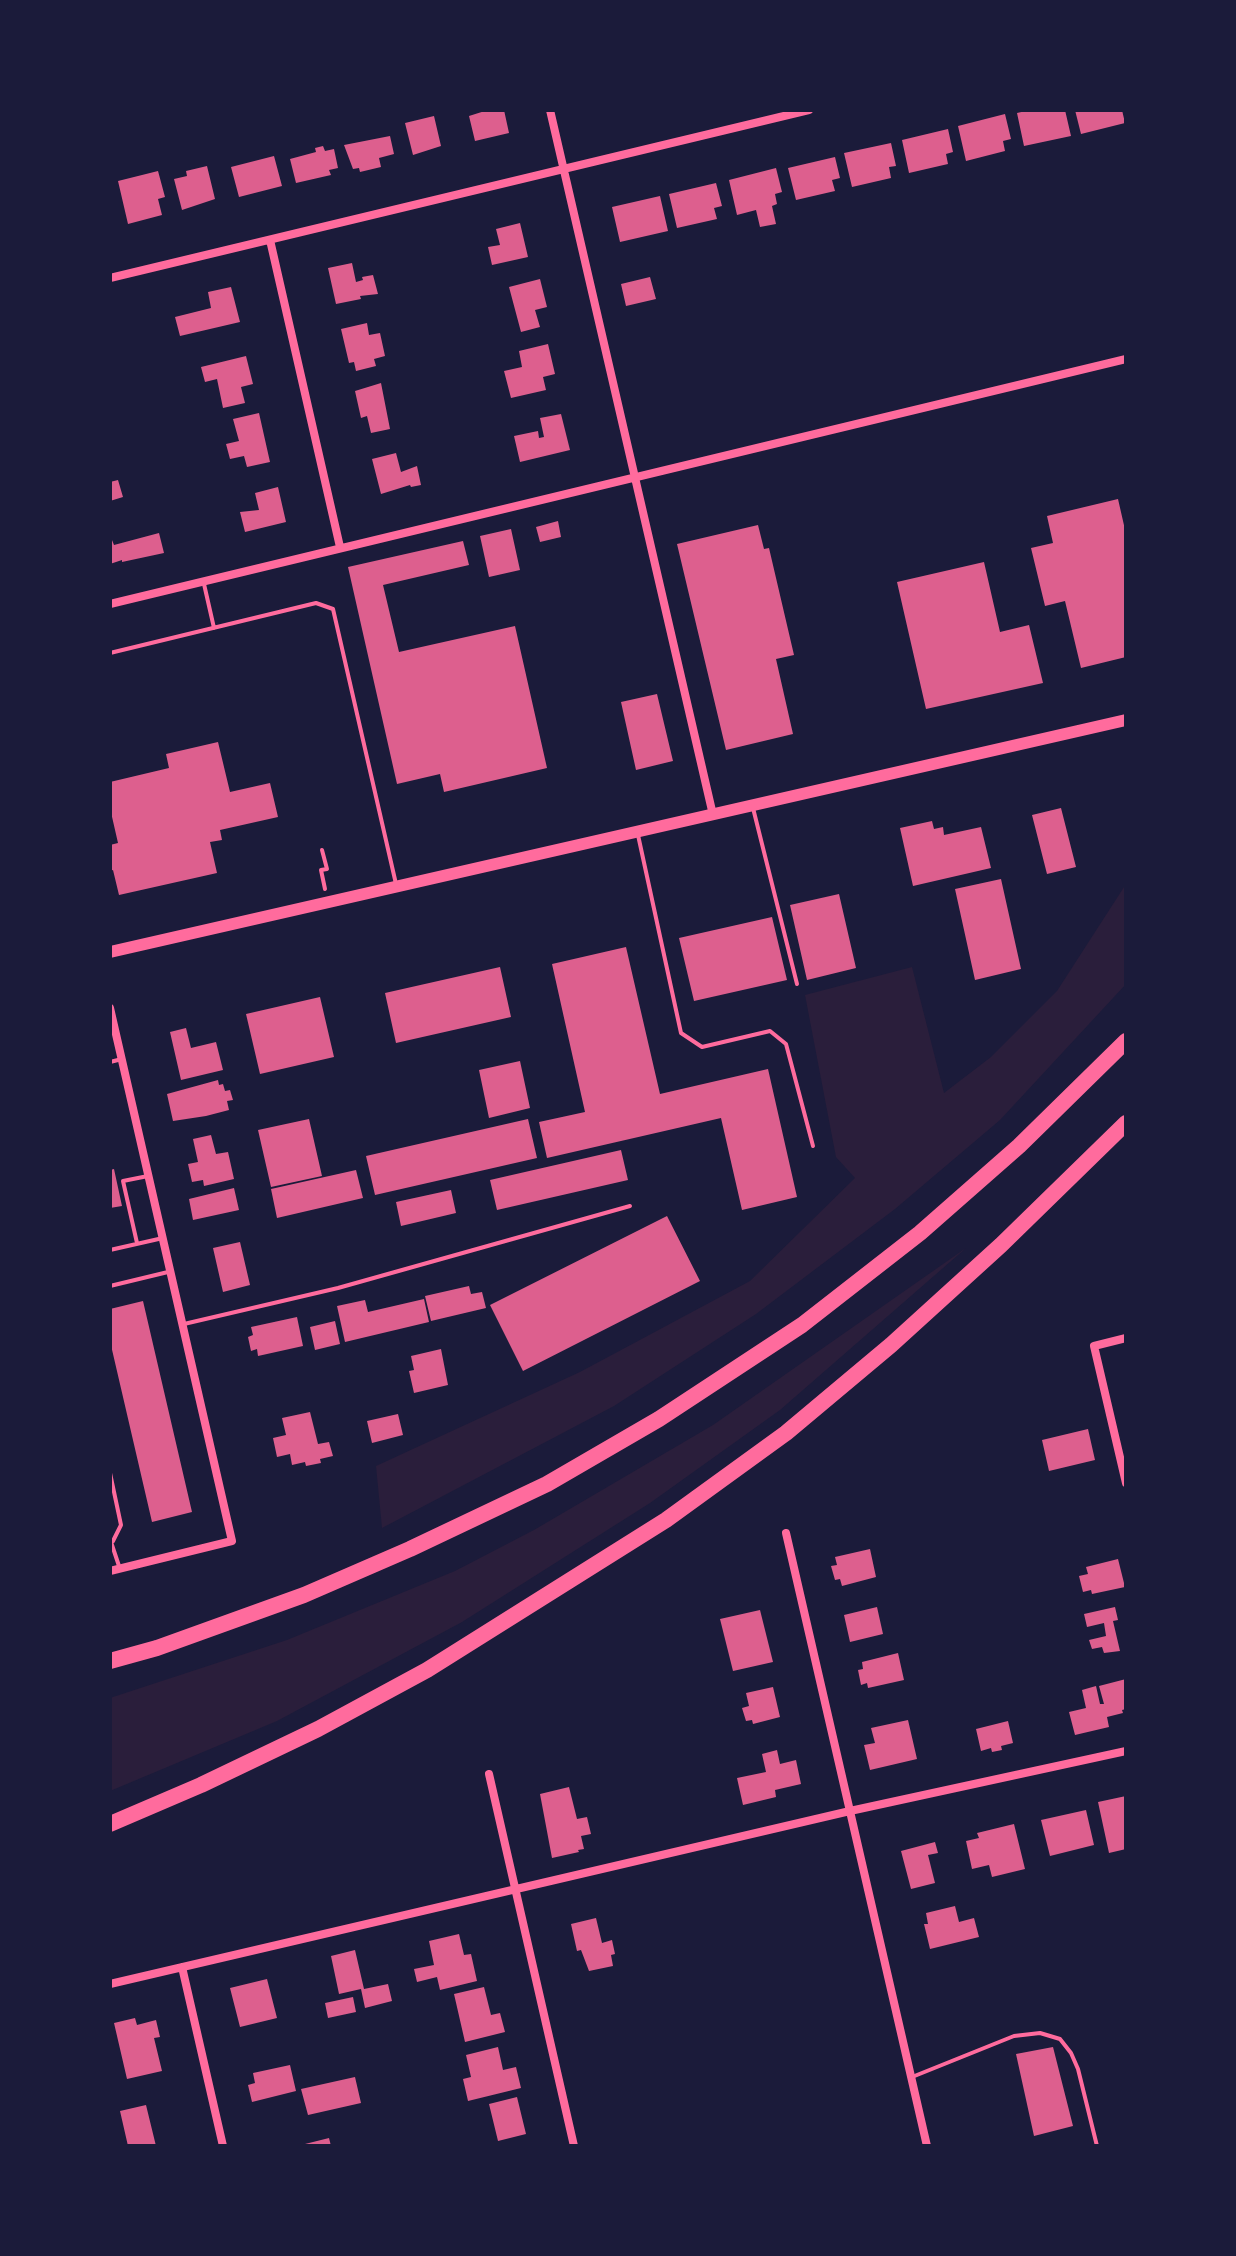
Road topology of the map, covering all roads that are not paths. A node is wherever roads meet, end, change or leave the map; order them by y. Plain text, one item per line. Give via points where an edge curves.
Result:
1 (550, 110) edge
2 (809, 110) edge
3 (563, 169) junction
4 (270, 240) junction
5 (110, 278) edge
6 (1126, 359) edge
7 (633, 477) junction
8 (340, 547) junction
9 (203, 581) junction
10 (110, 604) edge
11 (214, 628) junction
12 (110, 653) edge
13 (1126, 720) edge
14 (752, 806) junction
15 (713, 815) junction
16 (637, 832) junction
17 (397, 887) junction
18 (110, 952) edge
19 (797, 984) dead end
20 (110, 1008) edge
21 (1126, 1041) edge
22 (122, 1059) junction
23 (110, 1062) edge
24 (1126, 1123) edge
25 (813, 1146) dead end
26 (148, 1176) junction
27 (630, 1206) dead end
28 (163, 1238) junction
29 (137, 1243) junction
30 (110, 1250) edge
31 (170, 1271) junction
32 (110, 1286) edge
33 (182, 1324) junction
34 (1126, 1338) edge
35 (110, 1473) edge
36 (1126, 1483) edge
37 (786, 1533) dead end
38 (111, 1540) edge
39 (115, 1570) edge
40 (110, 1661) edge
41 (1126, 1751) edge
42 (489, 1774) dead end
43 (850, 1811) junction
44 (110, 1824) edge
45 (516, 1890) junction
46 (182, 1967) junction
47 (110, 1984) edge
48 (912, 2077) junction
49 (223, 2146) edge
50 (574, 2146) edge
51 (927, 2146) edge
52 (1097, 2146) edge

1 - 3 street
2 - 3 street
3 - 4 street
3 - 7 street
4 - 5 street
4 - 8 street
6 - 7 street
7 - 8 street
7 - 15 street
8 - 9 street
9 - 10 street
9 - 11 lane
11 - 12 lane
11 - 17 lane via 316,603 333,609
13 - 14 main road
14 - 15 main road
14 - 19 lane
15 - 16 main road
16 - 17 main road
16 - 25 lane via 681,1033 702,1047 770,1031 786,1044
17 - 18 main road
20 - 22 street
21 - 40 highway via 920,1233 802,1325 659,1419 547,1484 410,1549 304,1595
22 - 23 lane
22 - 26 street
24 - 44 highway via 891,1345 786,1433 666,1520 427,1670 318,1729
26 - 28 street
26 - 29 lane via 123,1181
27 - 33 lane via 338,1288
28 - 29 lane
28 - 31 street
29 - 30 lane
31 - 32 lane
31 - 33 street
33 - 39 street via 232,1541
34 - 36 street via 1094,1346
35 - 38 lane via 121,1522
37 - 43 street
38 - 39 lane
41 - 43 street
42 - 45 street
43 - 45 street
43 - 48 street
45 - 46 street
45 - 50 street
46 - 47 street
46 - 49 street
48 - 51 street
48 - 52 lane via 1014,2036 1040,2033 1060,2039 1078,2069

